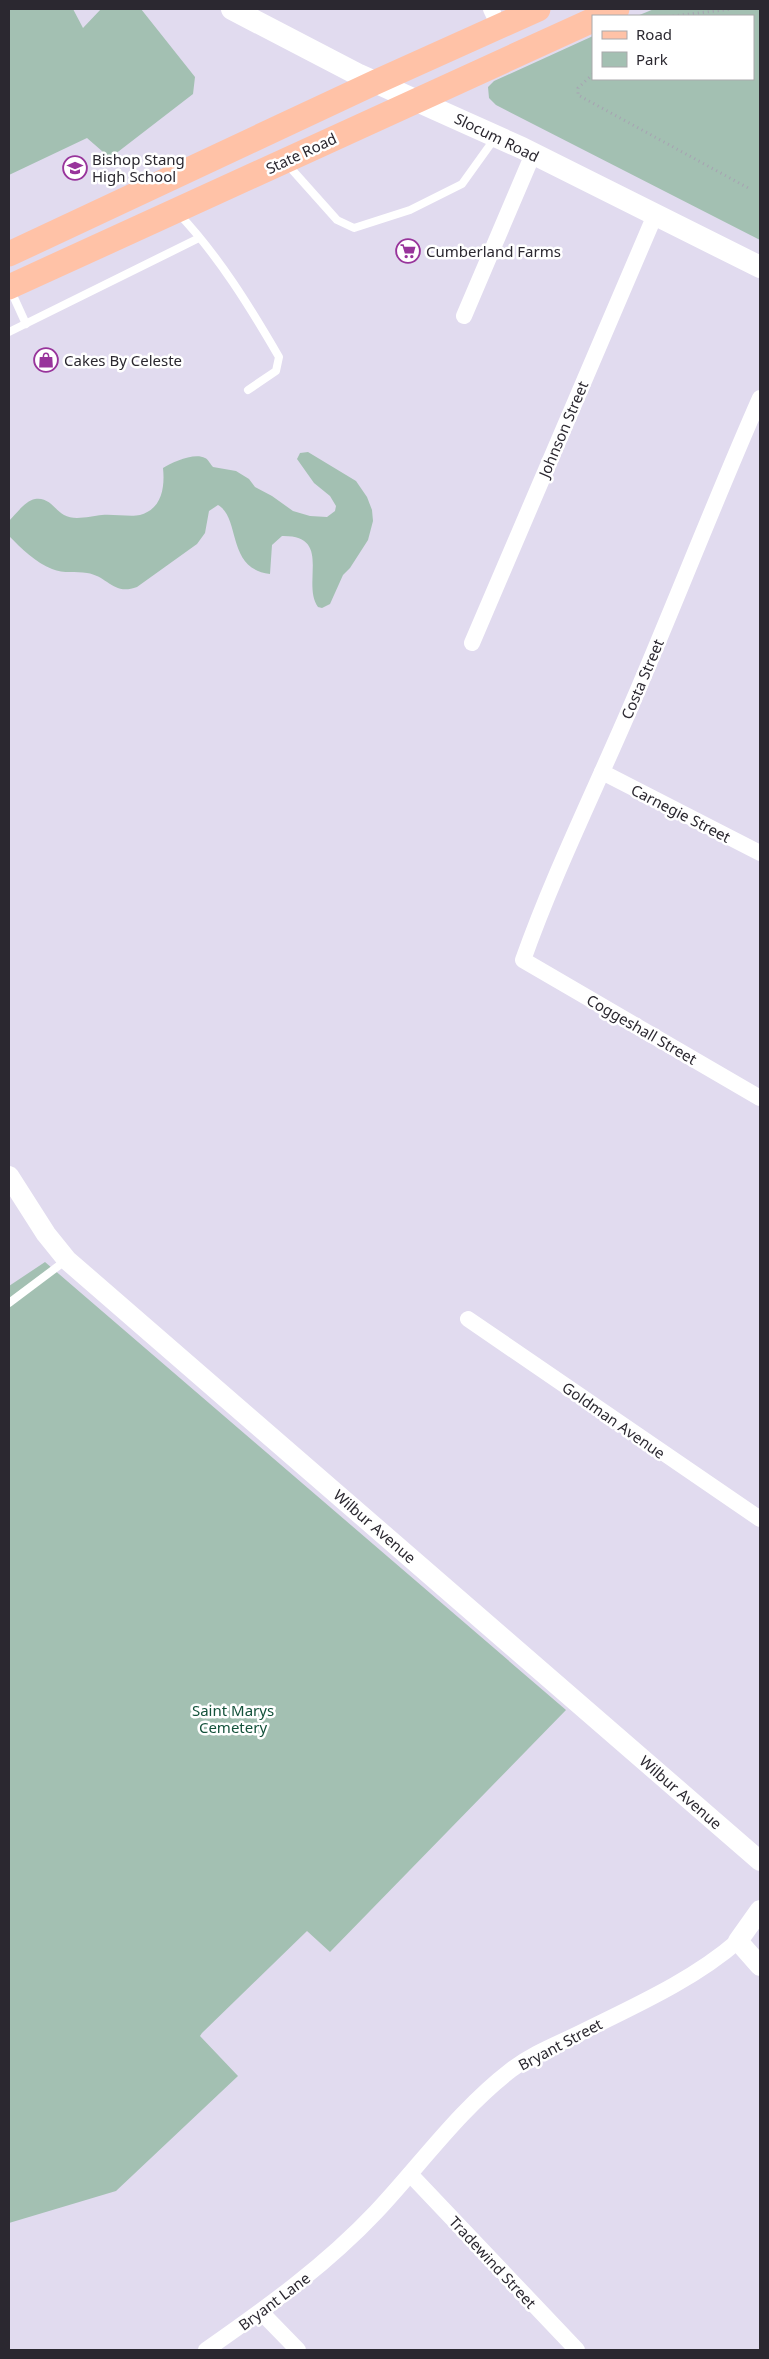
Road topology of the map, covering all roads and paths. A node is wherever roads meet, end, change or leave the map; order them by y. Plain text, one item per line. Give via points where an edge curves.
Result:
1 (232, 9) edge
2 (538, 9) edge
3 (617, 9) edge
4 (732, 9) edge
5 (602, 15) edge
6 (681, 15) edge
7 (495, 18) edge
8 (592, 20) edge
9 (592, 75) edge
10 (376, 82) junction
11 (416, 100) junction
12 (495, 138) junction
13 (533, 154) junction
14 (284, 161) junction
15 (750, 189) dead end
16 (175, 210) junction
17 (655, 215) junction
18 (200, 238) junction
19 (9, 254) edge
20 (760, 267) edge
21 (9, 287) edge
22 (464, 316) dead end
23 (26, 324) junction
24 (9, 332) edge
25 (248, 390) dead end
26 (760, 398) edge
27 (472, 643) dead end
28 (602, 772) junction
29 (760, 853) edge
30 (523, 960) joint
31 (760, 1098) edge
32 (12, 1187) edge
33 (67, 1260) junction
34 (9, 1302) edge
35 (468, 1319) dead end
36 (760, 1519) edge
37 (760, 1861) edge
38 (760, 1910) edge
39 (738, 1941) junction
40 (760, 1966) edge
41 (410, 2174) junction
42 (339, 2248) joint
43 (261, 2312) junction
44 (206, 2350) edge
45 (298, 2350) edge
46 (577, 2350) edge

1 - 10 main road, Slocum Road
2 - 7 main road
3 - 5 main road
4 - 6 path
7 - 10 main road
8 - 11 main road, State Road
9 - 15 path via 578,88 578,95
10 - 11 main road, Slocum Road
10 - 19 main road
11 - 12 main road, Slocum Road
11 - 14 main road, State Road
12 - 13 main road, Slocum Road
12 - 14 lane via 462,184 410,210 354,228 337,220
13 - 17 main road, Slocum Road
13 - 22 street
14 - 16 main road, State Road
16 - 18 lane
16 - 21 main road, State Road
17 - 20 main road, Slocum Road
17 - 27 street, Johnson Street
18 - 23 lane
18 - 25 lane via 255,316 279,357 276,371
21 - 23 lane
23 - 24 lane
26 - 28 street, Costa Street
28 - 29 street, Carnegie Street
28 - 30 street, Costa Street via 561,861
30 - 31 street, Coggeshall Street
32 - 33 street, Wilbur Avenue
33 - 34 lane
33 - 37 street, Wilbur Avenue
35 - 36 street, Goldman Avenue
38 - 39 street, Bryant Street
39 - 40 street
39 - 41 street, Bryant Street via 725,1953 671,1985 524,2060 458,2118
41 - 42 street, Bryant Street
41 - 46 street, Tradewind Street
42 - 43 street, Bryant Lane
43 - 44 street, Bryant Lane
43 - 45 street

